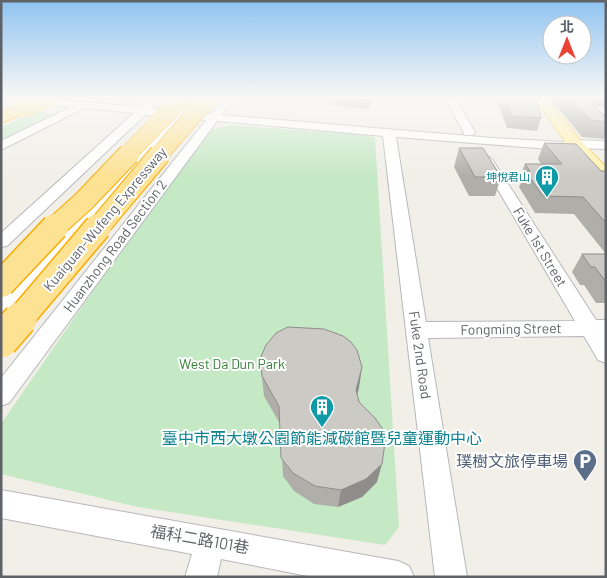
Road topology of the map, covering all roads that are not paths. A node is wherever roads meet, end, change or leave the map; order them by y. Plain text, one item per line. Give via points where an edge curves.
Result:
1 (45, 124) edge
2 (128, 124) edge
3 (175, 124) edge
4 (180, 124) edge
5 (180, 124) edge
6 (184, 124) edge
7 (324, 124) edge
8 (361, 124) edge
9 (465, 124) edge
10 (560, 124) edge
11 (389, 133) junction
12 (472, 136) junction
13 (575, 144) junction
14 (606, 145) edge
15 (1, 146) edge
16 (606, 177) edge
17 (1, 242) edge
18 (1, 284) edge
19 (8, 316) edge
20 (597, 328) edge
21 (416, 330) junction
22 (1, 342) edge
23 (606, 354) edge
24 (1, 396) edge
25 (1, 504) edge
26 (210, 541) junction
27 (201, 577) edge
28 (398, 577) edge
29 (451, 577) edge

1 - 15 street
2 - 17 street
3 - 18 highway, Kuaiguan-Wufeng Expressway, bridge via 46,235
4 - 19 highway, Kuaiguan-Wufeng Expressway, bridge
5 - 19 street, Huanzhong Road Section 2
6 - 24 street, Huanzhong Road Section 2
7 - 11 street
8 - 12 street
9 - 12 street, Fuke 1st Street
10 - 13 main road
11 - 12 street
11 - 21 street, Fuke 2nd Road
12 - 13 street via 559,139
12 - 20 street, Fuke 1st Street
13 - 14 street
13 - 16 main road
19 - 22 highway, Kuaiguan-Wufeng Expressway, bridge
20 - 21 street, Fongming Street
20 - 23 street, Fuke 1st Street
21 - 29 street, Fuke 2nd Road
25 - 26 street, 福科二路101巷
26 - 27 street
26 - 28 street, 福科二路101巷

